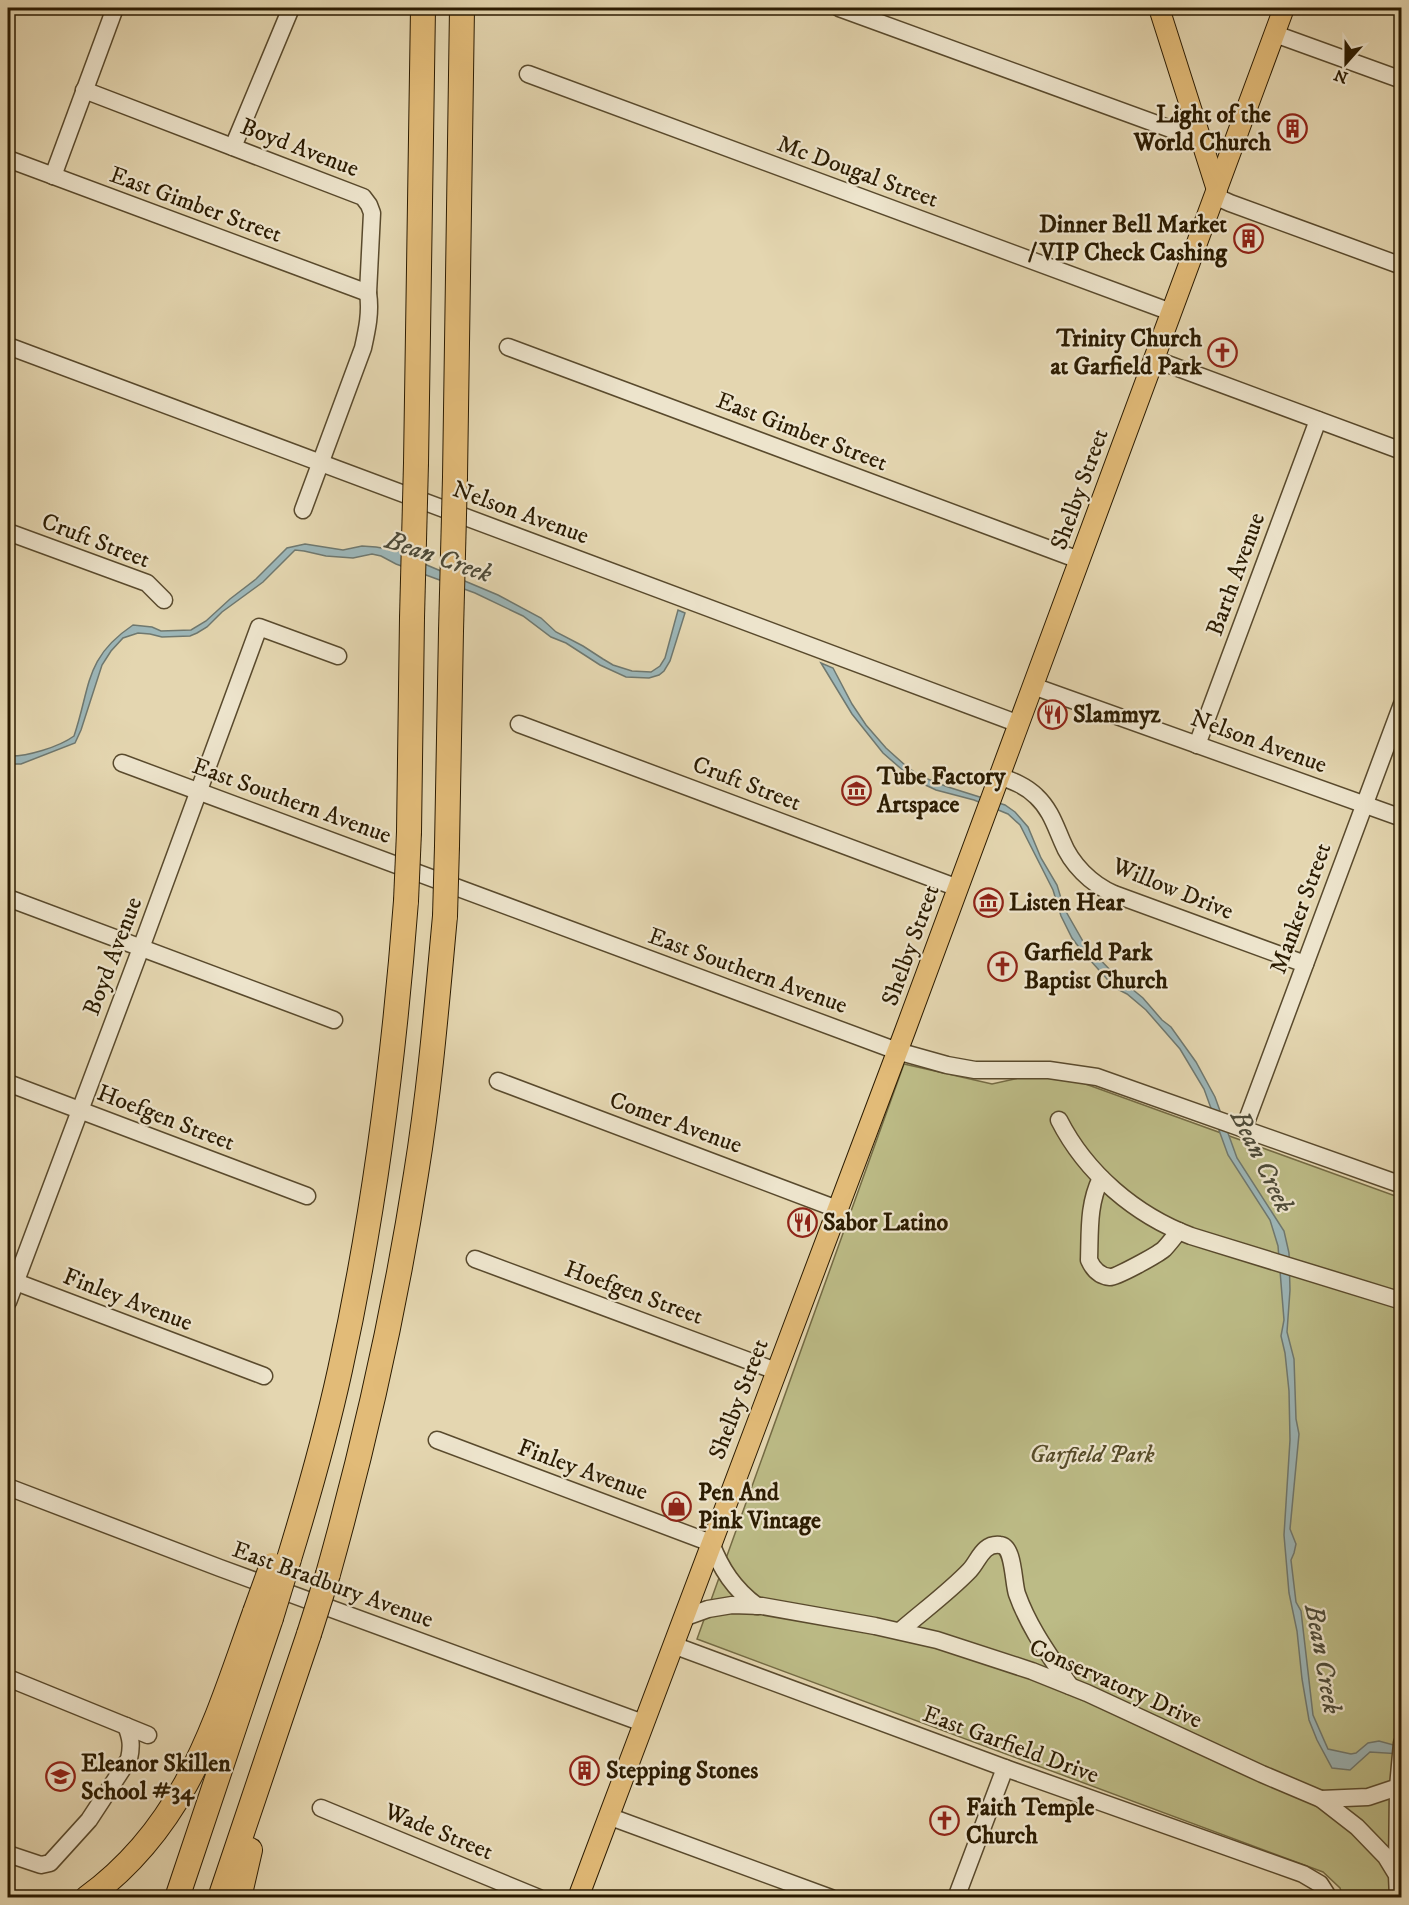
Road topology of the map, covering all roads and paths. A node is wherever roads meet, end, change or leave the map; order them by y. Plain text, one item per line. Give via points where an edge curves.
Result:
1 (115, 8) edge
2 (291, 8) edge
3 (423, 8) edge
4 (462, 8) edge
5 (839, 8) edge
6 (1159, 8) edge
7 (1284, 8) edge
8 (1275, 34) junction
9 (528, 74) dead end
10 (1401, 80) edge
11 (84, 90) junction
12 (1201, 141) junction
13 (232, 147) junction
14 (8, 159) edge
15 (53, 176) junction
16 (1217, 190) junction
17 (1401, 266) edge
18 (368, 293) junction
19 (1172, 312) junction
20 (8, 345) edge
21 (508, 346) dead end
22 (1154, 359) junction
23 (1318, 420) junction
24 (1401, 451) edge
25 (320, 464) junction
26 (303, 510) dead end
27 (8, 532) edge
28 (1079, 560) junction
29 (164, 600) dead end
30 (338, 656) dead end
31 (1033, 686) junction
32 (1401, 704) edge
33 (519, 724) dead end
34 (1019, 724) junction
35 (1197, 745) junction
36 (122, 763) dead end
37 (997, 781) junction
38 (198, 791) junction
39 (1364, 804) junction
40 (1401, 818) edge
41 (958, 888) junction
42 (8, 898) edge
43 (141, 948) junction
44 (1305, 964) junction
45 (333, 1020) dead end
46 (897, 1051) junction
47 (498, 1081) dead end
48 (8, 1083) edge
49 (80, 1110) junction
50 (1059, 1120) dead end
51 (1238, 1126) junction
52 (1101, 1178) junction
53 (1401, 1185) edge
54 (307, 1196) dead end
55 (837, 1209) junction
56 (1179, 1231) junction
57 (475, 1259) dead end
58 (11, 1280) edge
59 (1401, 1301) edge
60 (8, 1302) edge
61 (776, 1371) junction
62 (264, 1376) dead end
63 (437, 1440) dead end
64 (8, 1487) edge
65 (711, 1543) junction
66 (757, 1606) junction
67 (263, 1615) junction
68 (683, 1618) junction
69 (900, 1631) junction
70 (673, 1645) junction
71 (8, 1678) edge
72 (294, 1681) junction
73 (1070, 1686) junction
74 (643, 1723) junction
75 (126, 1726) junction
76 (148, 1735) dead end
77 (1401, 1743) edge
78 (1005, 1768) junction
79 (1399, 1780) junction
80 (1321, 1799) junction
81 (321, 1808) dead end
82 (608, 1816) junction
83 (8, 1854) edge
84 (1397, 1875) junction
85 (1329, 1896) edge
86 (87, 1898) edge
87 (177, 1898) edge
88 (220, 1898) edge
89 (239, 1898) edge
90 (539, 1898) edge
91 (578, 1898) edge
92 (831, 1898) edge
93 (957, 1898) edge
94 (1398, 1898) edge

1 - 11 street
2 - 13 street
3 - 67 highway, bridge via 409,832 396,1014 384,1118 331,1410 310,1491
4 - 72 highway, bridge via 447,846 434,1041 413,1194 373,1399 328,1574
5 - 12 street
6 - 12 main road
7 - 8 main road, Shelby Street
8 - 10 street
8 - 16 main road, Shelby Street
9 - 19 street, Mc Dougal Street
11 - 13 street, Boyd Avenue
11 - 15 street
12 - 16 main road
13 - 18 street, Boyd Avenue via 363,197 372,213
14 - 15 street, East Gimber Street
15 - 18 street, East Gimber Street
16 - 17 street via 1220,198 1230,203
16 - 19 main road, Shelby Street
18 - 25 street, Boyd Avenue via 368,329 363,348
19 - 22 main road, Shelby Street
20 - 25 street, Nelson Avenue
21 - 28 street, East Gimber Street
22 - 23 street
22 - 28 main road, Shelby Street
23 - 24 street
23 - 35 street, Barth Avenue
25 - 26 street, Boyd Avenue
25 - 34 street, Nelson Avenue
27 - 29 street, Cruft Street via 147,584
28 - 31 main road, Shelby Street
30 - 38 street, Boyd Avenue via 259,627
31 - 34 main road, Shelby Street
31 - 35 street, Nelson Avenue
32 - 39 street, Manker Street
33 - 41 street, Cruft Street
34 - 37 main road, Shelby Street
35 - 39 street, Nelson Avenue
36 - 38 street, East Southern Avenue
37 - 41 main road, Shelby Street
37 - 44 street, Willow Drive via 1025,788 1040,800 1070,857 1095,884
38 - 43 street, Boyd Avenue
38 - 46 street, East Southern Avenue
39 - 40 street, Nelson Avenue
39 - 44 street, Manker Street
41 - 46 main road, Shelby Street
42 - 43 street
43 - 45 street
43 - 49 street, Boyd Avenue
44 - 51 street, Manker Street
46 - 51 street, East Southern Avenue via 975,1070 1082,1073
46 - 55 main road, Shelby Street
47 - 55 street, Comer Avenue
48 - 49 street, Hoefgen Street
49 - 54 street, Hoefgen Street
49 - 58 street, Boyd Avenue
50 - 52 street via 1079,1153
51 - 53 street, East Southern Avenue
52 - 56 street via 1156,1220
52 - 56 street via 1093,1193 1090,1228 1089,1260 1098,1273 1111,1277 1120,1274 1164,1249
55 - 61 main road, Shelby Street
56 - 59 street
57 - 61 street, Hoefgen Street
58 - 60 street, Boyd Avenue
58 - 62 street, Finley Avenue
61 - 65 main road, Shelby Street
63 - 65 street, Finley Avenue
64 - 74 street, East Bradbury Avenue
65 - 66 street via 726,1575
65 - 68 main road, Shelby Street
66 - 68 street, Conservatory Drive via 732,1605
66 - 69 street, Conservatory Drive
67 - 86 highway via 180,1796 142,1848
67 - 87 highway
68 - 70 main road, Shelby Street
69 - 73 street, Conservatory Drive via 977,1652
69 - 73 street via 969,1571 979,1554 992,1545 1001,1545 1011,1555 1017,1594 1032,1628
70 - 74 main road, Shelby Street
70 - 78 street, East Garfield Drive
71 - 75 street
72 - 88 highway
72 - 89 highway
73 - 80 street, Conservatory Drive
74 - 82 main road, Shelby Street
75 - 76 street
75 - 83 street via 132,1747 129,1759 89,1820 50,1863 30,1863
77 - 79 street
78 - 85 street, East Garfield Drive via 1303,1874 1320,1884
78 - 93 street
79 - 80 street via 1368,1797
79 - 84 street
80 - 84 street, Conservatory Drive via 1366,1836
81 - 90 street, Wade Street
82 - 91 main road, Shelby Street
82 - 92 street
84 - 94 street

